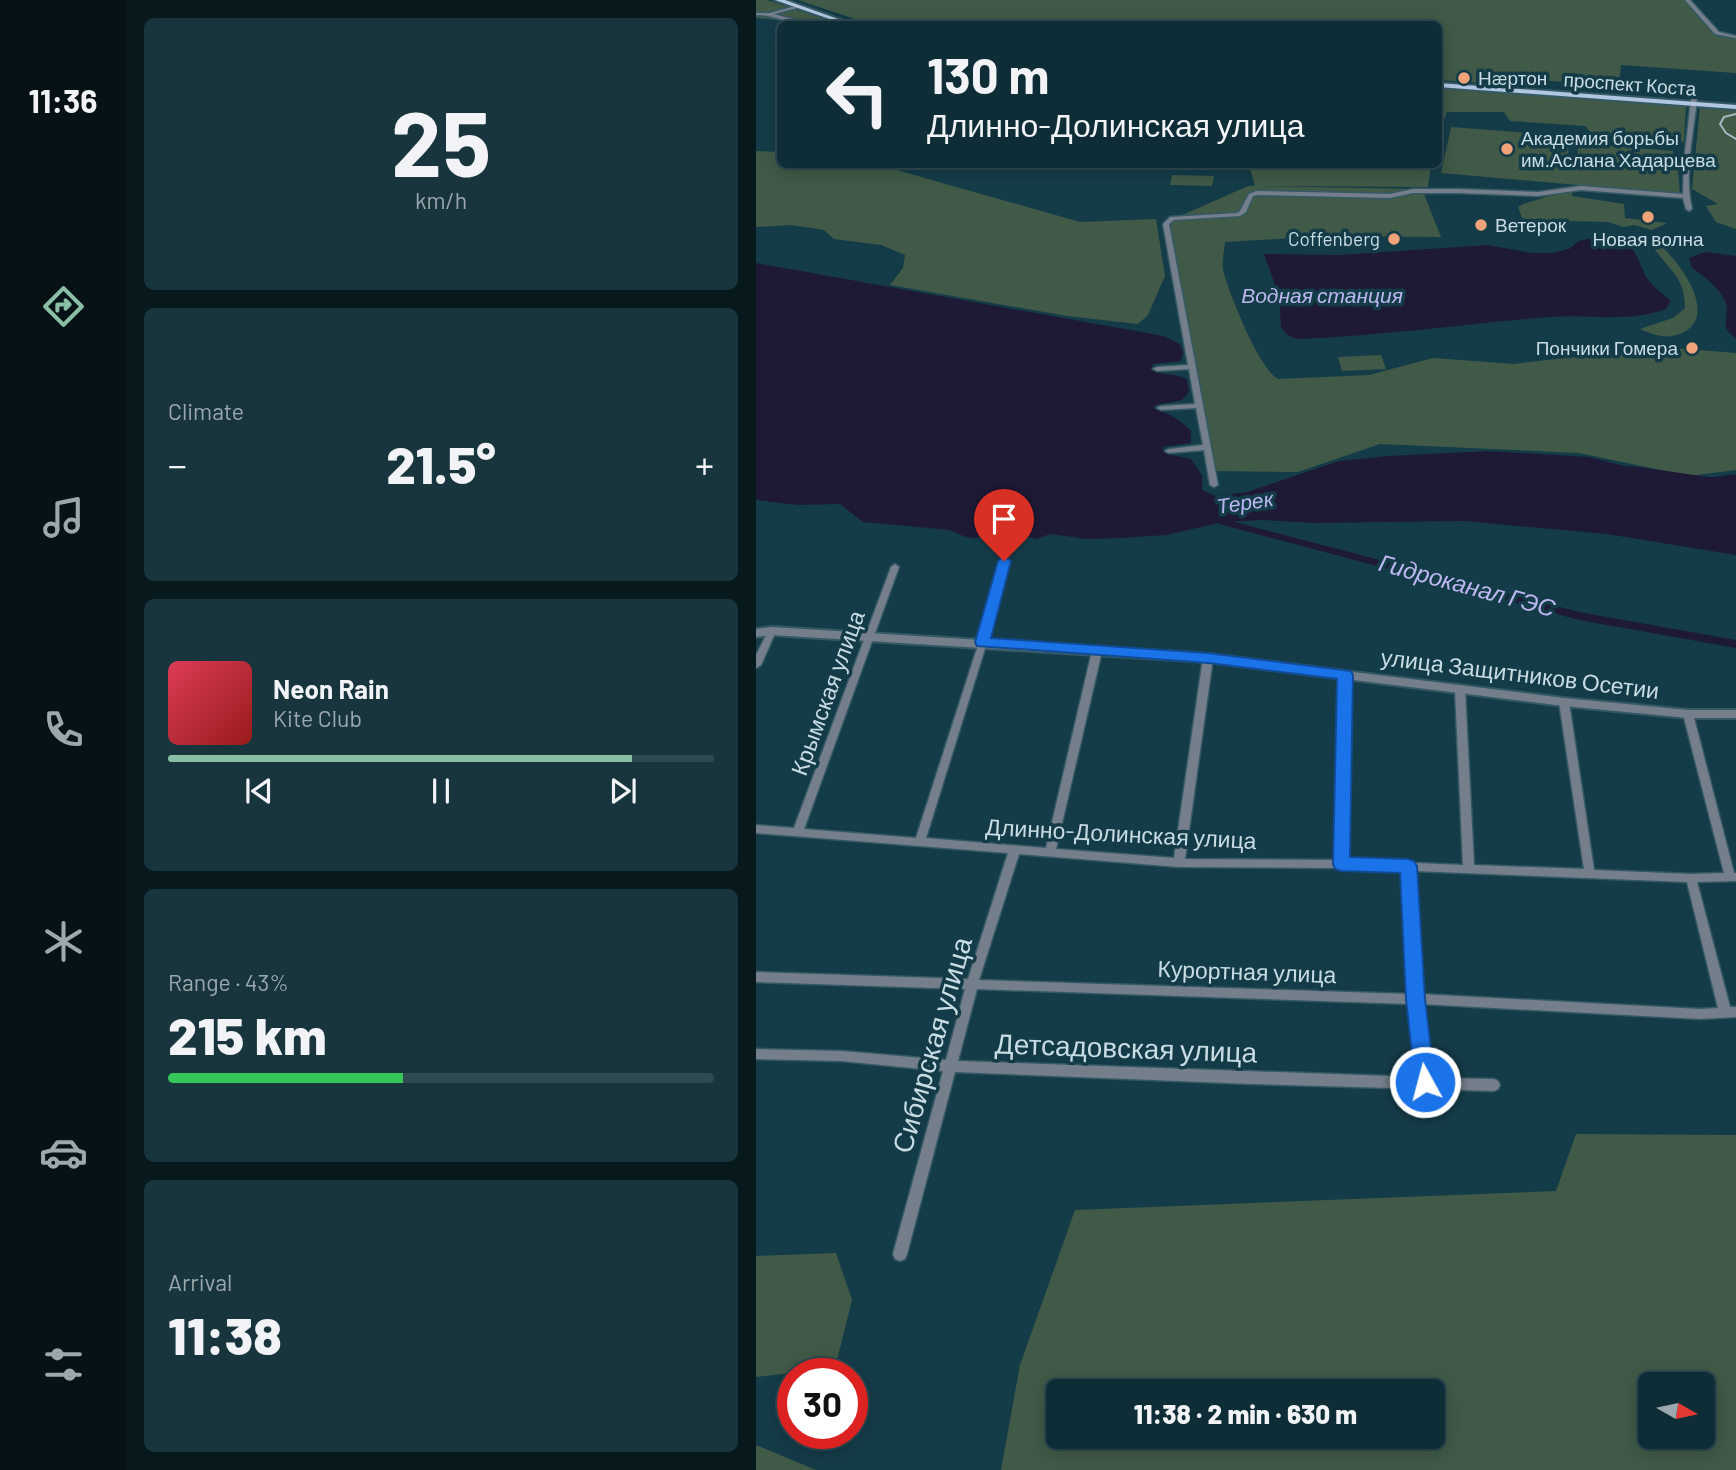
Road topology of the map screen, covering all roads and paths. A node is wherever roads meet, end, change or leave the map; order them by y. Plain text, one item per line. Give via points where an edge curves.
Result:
1 (778, 0) edge
2 (1687, 0) edge
3 (794, 3) edge
4 (756, 14) edge
5 (770, 15) junction
6 (793, 21) edge
7 (841, 21) edge
8 (851, 21) edge
9 (1736, 37) edge
10 (1442, 83) edge
11 (1693, 102) junction
12 (1736, 105) edge
13 (1686, 196) junction
14 (1689, 209) dead end
15 (1192, 367) junction
16 (1157, 369) dead end
17 (1199, 406) junction
18 (1161, 408) dead end
19 (1207, 447) junction
20 (1169, 451) dead end
21 (1214, 485) dead end
22 (1004, 561) dead end
23 (895, 567) dead end
24 (772, 631) junction
25 (756, 633) edge
26 (869, 636) junction
27 (983, 642) junction
28 (1097, 651) junction
29 (1208, 658) junction
30 (756, 665) edge
31 (1345, 675) junction
32 (1461, 690) junction
33 (1564, 702) junction
34 (1688, 714) junction
35 (1736, 714) edge
36 (756, 829) edge
37 (797, 833) junction
38 (919, 842) junction
39 (1015, 849) junction
40 (1050, 853) junction
41 (1180, 863) junction
42 (1341, 864) junction
43 (1408, 866) junction
44 (1469, 870) junction
45 (1590, 875) junction
46 (1733, 877) edge
47 (1691, 878) junction
48 (756, 976) edge
49 (973, 982) junction
50 (1415, 999) junction
51 (1730, 1012) edge
52 (756, 1054) edge
53 (952, 1066) junction
54 (1425, 1082) junction
55 (1494, 1085) dead end
56 (900, 1254) dead end

1 - 3 main road
2 - 9 street via 1717,33
3 - 5 street
3 - 7 main road
3 - 8 main road
4 - 5 street
5 - 6 street
10 - 11 main road, проспект Коста
11 - 12 main road, проспект Коста
11 - 13 street
13 - 14 street
13 - 15 street via 1581,188 1538,194 1255,193 1238,215 1172,218 1166,224
15 - 16 street
15 - 17 street
17 - 18 street
17 - 19 street
19 - 20 street
19 - 21 street
22 - 27 street
23 - 26 street, Крымская улица
24 - 25 street, улица Защитников Осетии
24 - 26 street, улица Защитников Осетии
24 - 30 street
26 - 27 street, улица Защитников Осетии
26 - 37 street, Крымская улица
27 - 28 street, улица Защитников Осетии
27 - 38 street
28 - 29 street, улица Защитников Осетии
28 - 40 street
29 - 31 street, улица Защитников Осетии
29 - 41 street
31 - 32 street, улица Защитников Осетии
31 - 42 street
32 - 33 street, улица Защитников Осетии
32 - 44 street
33 - 34 street, улица Защитников Осетии
33 - 45 street
34 - 35 street, улица Защитников Осетии
34 - 46 street
36 - 37 street, Длинно-Долинская улица
37 - 38 street, Длинно-Долинская улица
38 - 39 street, Длинно-Долинская улица
39 - 40 street, Длинно-Долинская улица
39 - 49 street, Сибирская улица
40 - 41 street, Длинно-Долинская улица
41 - 42 street, Длинно-Долинская улица
42 - 43 street, Длинно-Долинская улица
43 - 44 street, Длинно-Долинская улица
43 - 50 street
44 - 45 street, Длинно-Долинская улица
45 - 47 street, Длинно-Долинская улица
46 - 47 street, Длинно-Долинская улица
47 - 51 street
48 - 49 street, Курортная улица
49 - 50 street, Курортная улица
49 - 53 street, Сибирская улица
50 - 51 street, Курортная улица
50 - 54 street
52 - 53 street, Детсадовская улица
53 - 54 street, Детсадовская улица
53 - 56 street, Сибирская улица
54 - 55 street, Детсадовская улица

